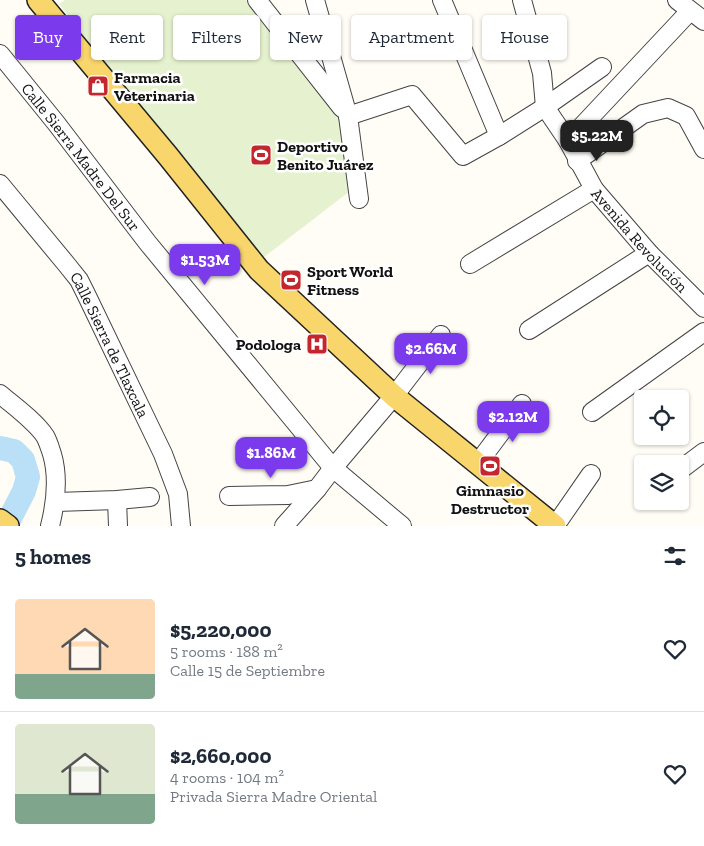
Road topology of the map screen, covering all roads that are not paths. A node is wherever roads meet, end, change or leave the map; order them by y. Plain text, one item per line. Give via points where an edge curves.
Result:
1 (257, 0) edge
2 (315, 0) edge
3 (442, 0) edge
4 (522, 0) edge
5 (42, 1) edge
6 (690, 11) edge
7 (0, 54) edge
8 (602, 67) dead end
9 (545, 107) junction
10 (348, 116) junction
11 (498, 136) junction
12 (568, 141) junction
13 (704, 150) edge
14 (578, 161) junction
15 (0, 184) edge
16 (594, 189) junction
17 (359, 199) dead end
18 (649, 253) junction
19 (470, 264) dead end
20 (704, 308) edge
21 (529, 330) dead end
22 (704, 332) edge
23 (441, 335) dead end
24 (0, 394) edge
25 (394, 396) junction
26 (522, 404) dead end
27 (592, 412) dead end
28 (704, 452) edge
29 (478, 463) junction
30 (689, 463) edge
31 (333, 468) junction
32 (591, 474) dead end
33 (317, 489) junction
34 (229, 496) dead end
35 (150, 497) dead end
36 (117, 500) junction
37 (56, 502) junction
38 (0, 520) edge
39 (8, 526) edge
40 (50, 526) edge
41 (118, 526) edge
42 (181, 526) edge
43 (284, 526) edge
44 (402, 526) edge
45 (555, 526) edge

1 - 10 street
2 - 10 street
3 - 11 street
4 - 9 street, Avenida Revolución via 542,73
5 - 25 main road via 259,270
6 - 12 street
7 - 31 street, Calle Sierra Madre Del Sur via 147,242
8 - 9 street
9 - 11 street
9 - 12 street, Avenida Revolución
10 - 11 street via 412,95 463,156
10 - 17 street
12 - 14 street, Avenida Revolución
13 - 14 street via 686,116 668,108 643,114
14 - 16 street, Avenida Revolución
15 - 42 street, Calle Sierra de Tlaxcala via 79,280 165,458 178,494
16 - 18 street, Avenida Revolución
16 - 19 street
18 - 20 street, Avenida Revolución
18 - 21 street
22 - 27 street
23 - 25 street
24 - 37 street via 46,438 56,466
25 - 29 main road
25 - 31 street
26 - 29 street
28 - 30 street
29 - 45 main road
31 - 33 street
31 - 44 street, Calle Sierra Madre Del Sur
32 - 45 street
33 - 34 street via 288,495
33 - 43 street
35 - 36 street
36 - 37 street
36 - 41 street
37 - 40 street
38 - 39 main road

